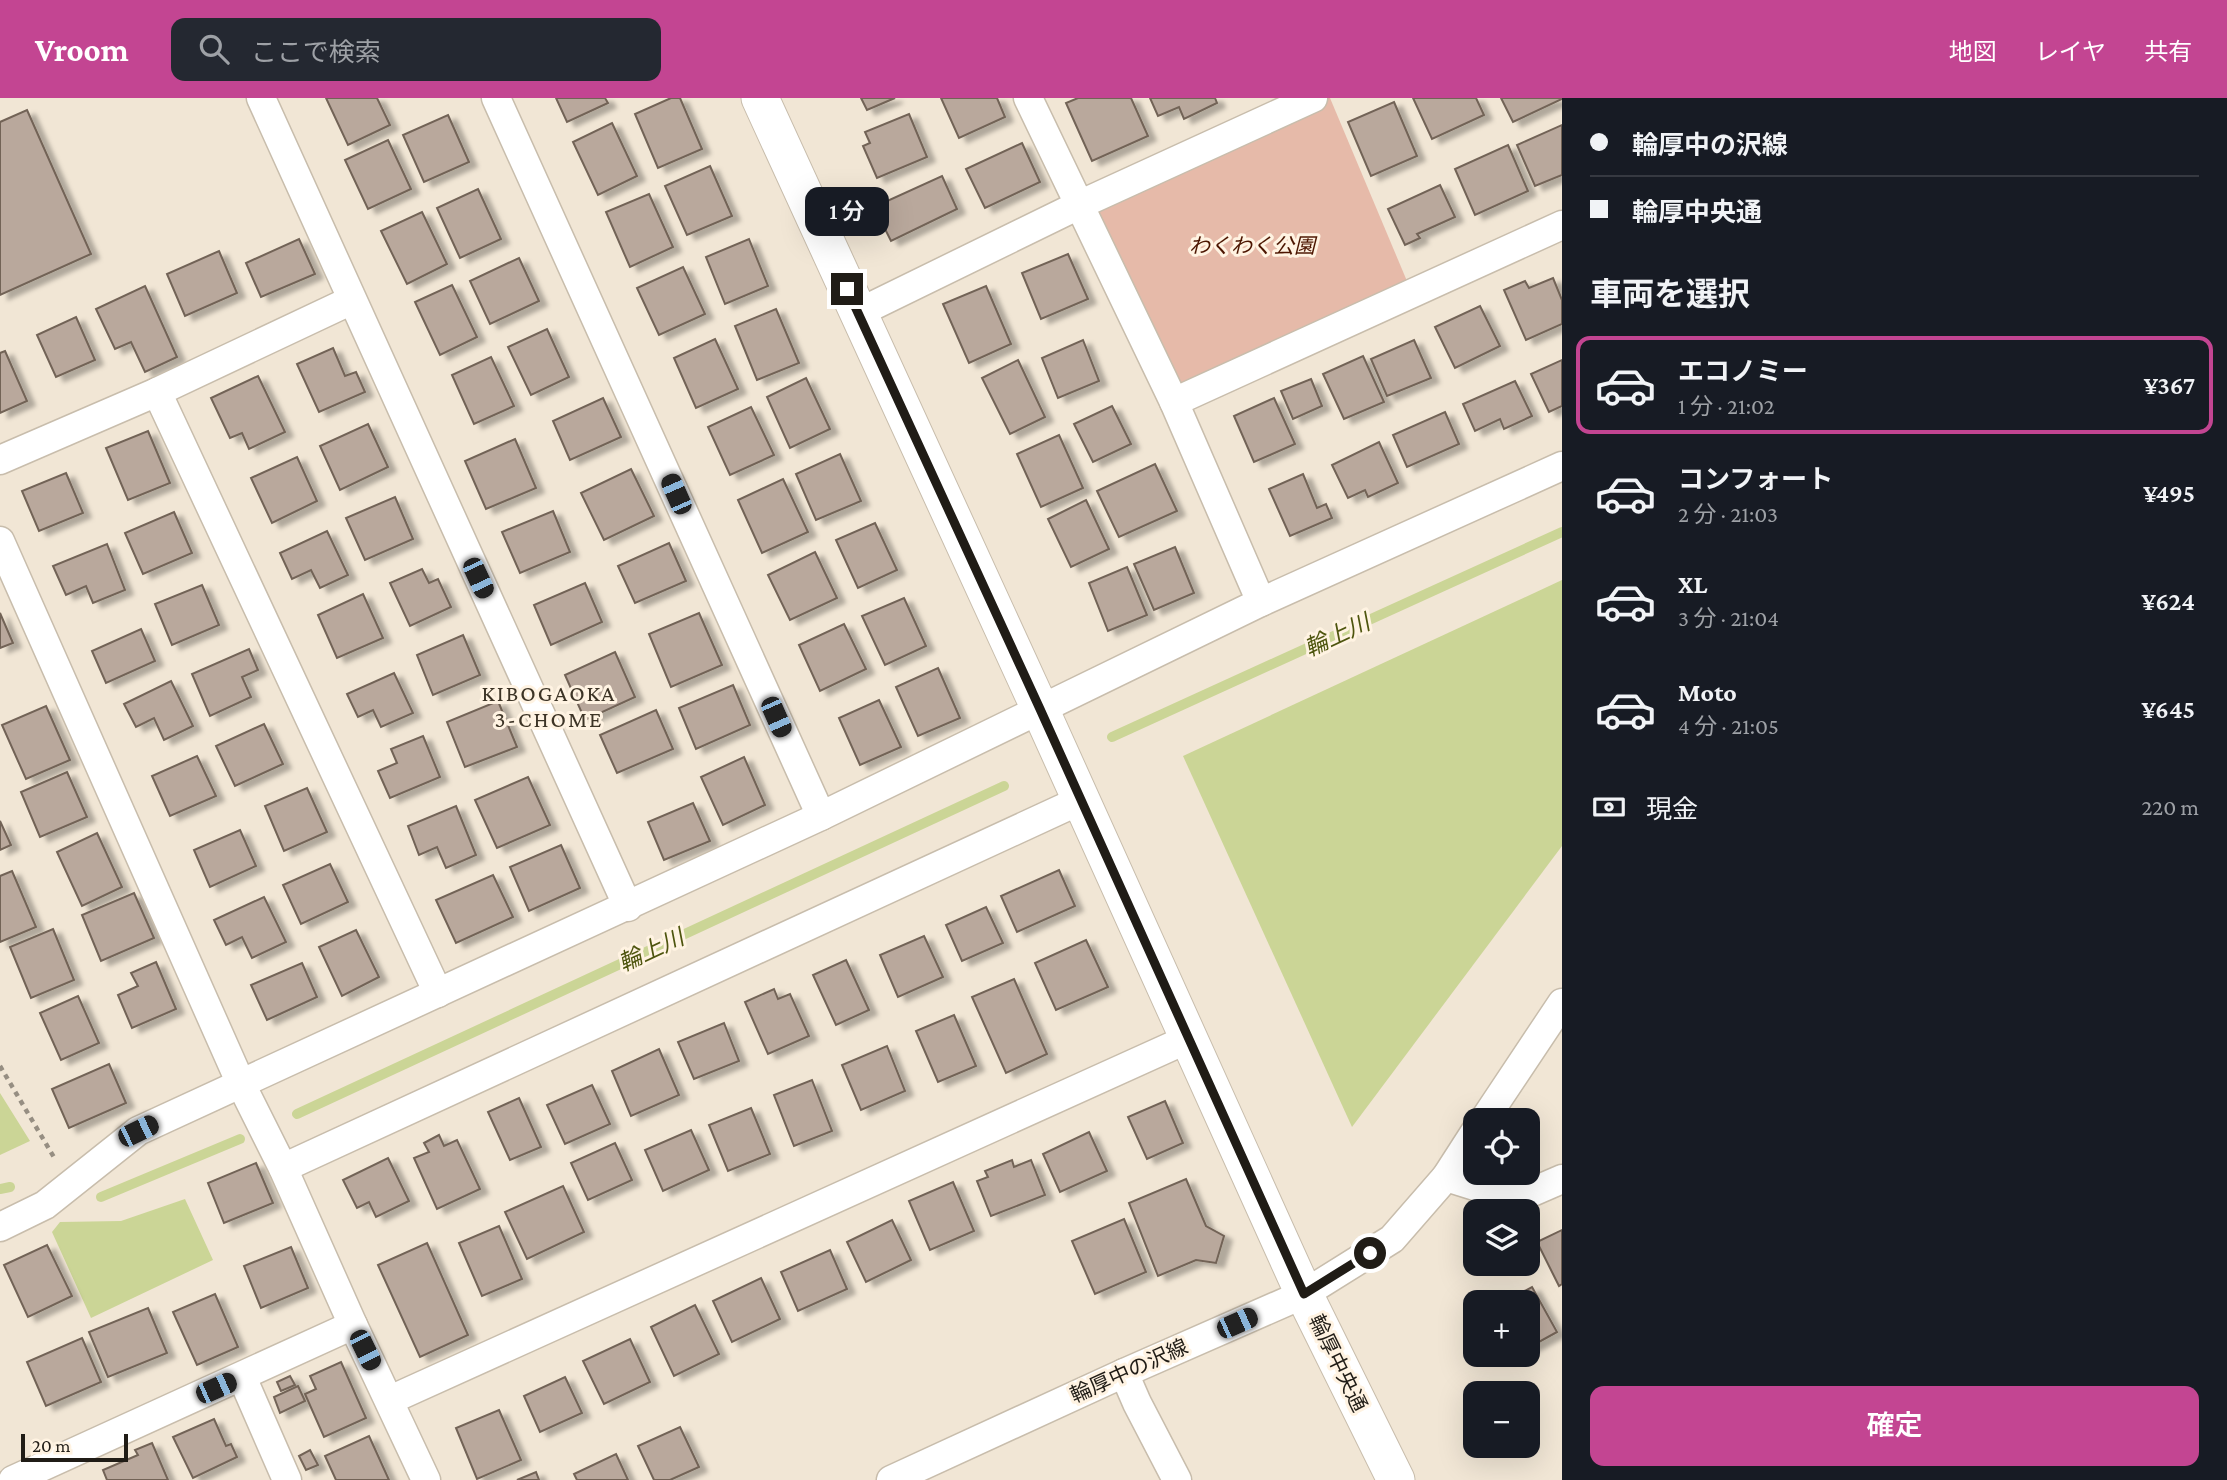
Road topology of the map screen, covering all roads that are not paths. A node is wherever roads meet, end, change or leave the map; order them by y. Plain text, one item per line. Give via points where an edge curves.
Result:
1 (261, 98) edge
2 (496, 98) edge
3 (760, 98) edge
4 (1028, 98) edge
5 (1313, 98) edge
6 (1079, 205) junction
7 (1562, 225) edge
8 (352, 300) junction
9 (858, 313) junction
10 (157, 392) junction
11 (1174, 402) junction
12 (0, 460) edge
13 (1562, 466) edge
14 (0, 541) edge
15 (1261, 602) junction
16 (1040, 709) junction
17 (1081, 800) junction
18 (821, 816) junction
19 (628, 907) junction
20 (438, 993) junction
21 (1562, 1003) edge
22 (1190, 1038) junction
23 (241, 1084) junction
24 (1491, 1108) edge
25 (1463, 1151) edge
26 (283, 1168) junction
27 (1446, 1177) junction
28 (1562, 1179) edge
29 (0, 1227) edge
30 (1304, 1294) junction
31 (353, 1325) junction
32 (1124, 1373) junction
33 (242, 1377) junction
34 (390, 1400) junction
35 (13, 1480) edge
36 (286, 1480) edge
37 (426, 1480) edge
38 (891, 1480) edge
39 (1177, 1480) edge
40 (1396, 1480) edge

1 - 8 street
2 - 18 street
3 - 9 street, 輪厚中央通
4 - 6 street
5 - 6 street
6 - 9 street
6 - 11 street
7 - 11 street
8 - 10 street
8 - 19 street
9 - 16 street, 輪厚中央通
10 - 12 street
10 - 20 street
11 - 15 street
13 - 15 street
14 - 23 street
15 - 16 street
16 - 17 street, 輪厚中央通
16 - 18 street
17 - 22 street, 輪厚中央通
17 - 26 street
18 - 19 street
19 - 20 street
20 - 23 street
21 - 24 street
22 - 30 street, 輪厚中央通
22 - 34 street
23 - 26 street
23 - 29 street via 138,1131 45,1205
25 - 27 street, 輪厚中の沢線
26 - 31 street
27 - 28 street via 1516,1199
27 - 30 street, 輪厚中の沢線 via 1392,1239
30 - 32 street, 輪厚中の沢線
30 - 40 street, 輪厚中央通
31 - 33 street
31 - 34 street
32 - 38 street, 輪厚中の沢線
32 - 39 street
33 - 35 street
33 - 36 street
34 - 37 street

